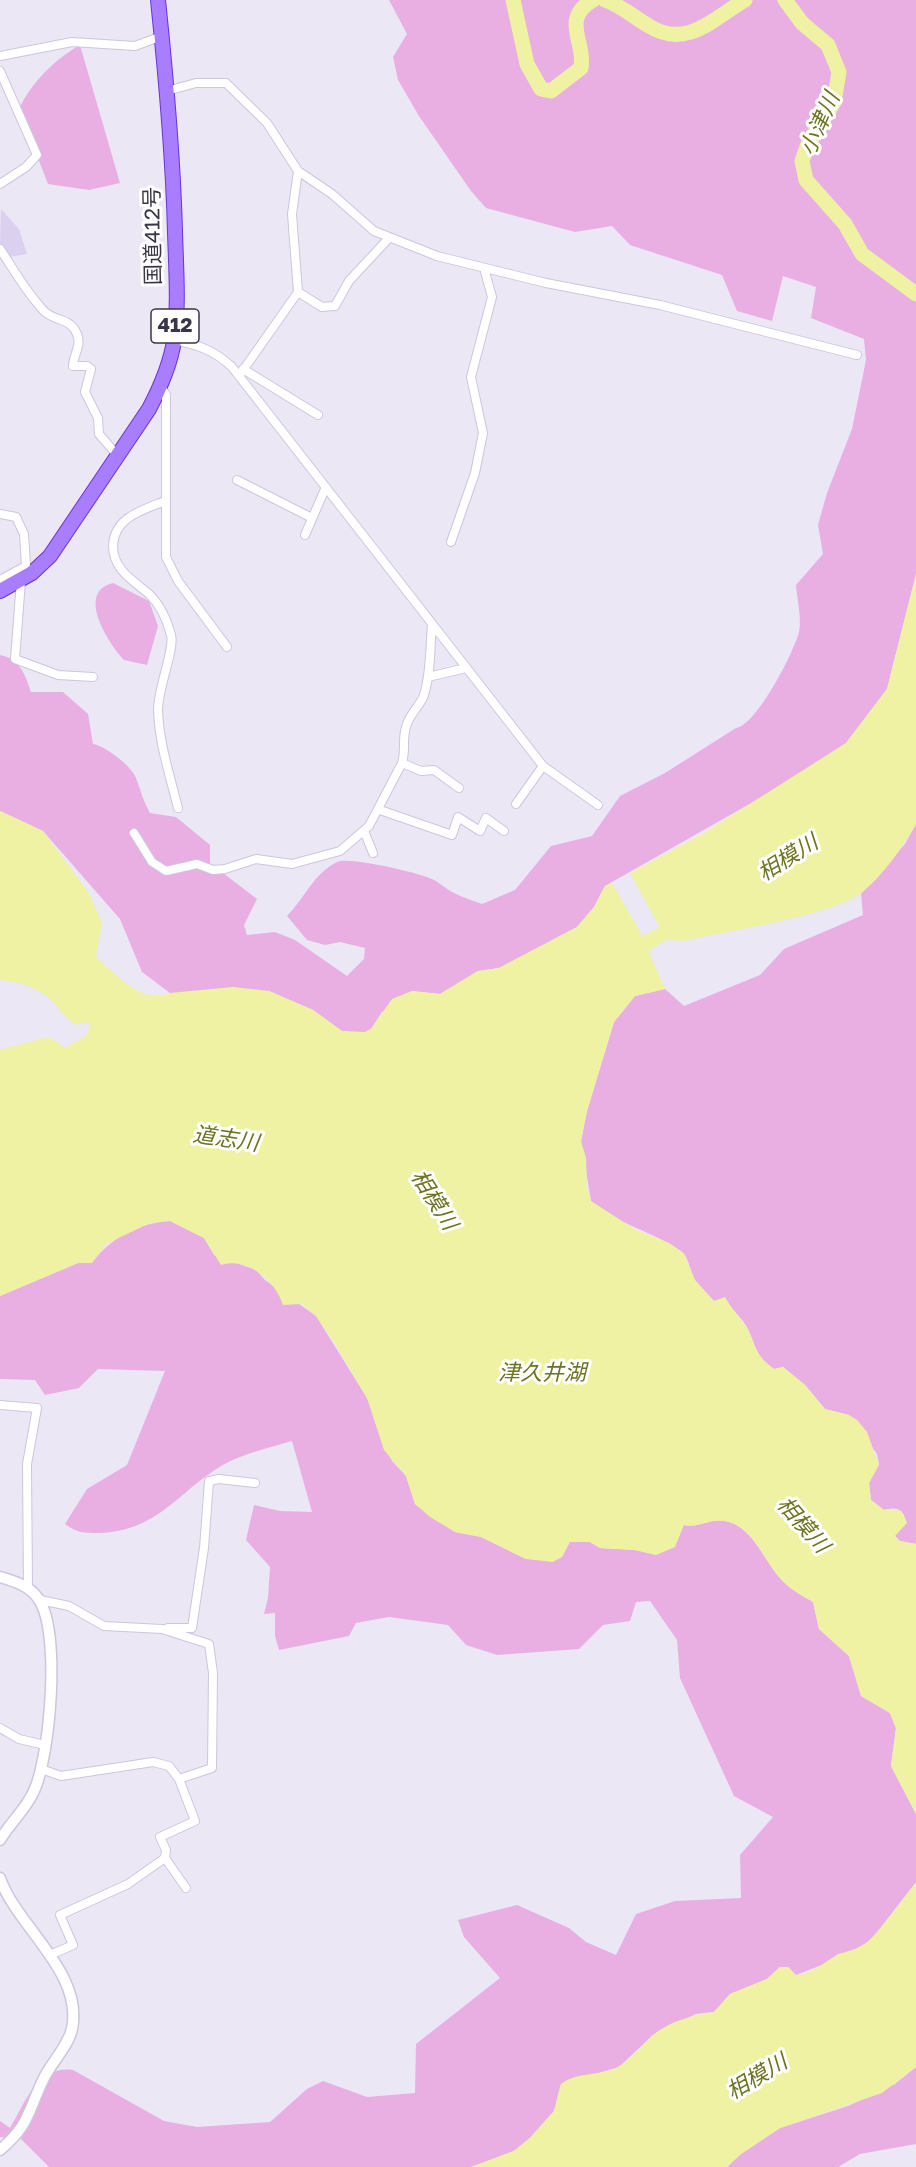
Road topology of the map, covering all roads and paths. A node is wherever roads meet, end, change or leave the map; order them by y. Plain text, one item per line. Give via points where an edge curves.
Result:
1 (158, 0) edge
2 (162, 36) junction
3 (0, 56) edge
4 (0, 71) edge
5 (167, 91) junction
6 (298, 171) junction
7 (0, 184) edge
8 (389, 238) junction
9 (0, 249) edge
10 (484, 268) junction
11 (298, 292) junction
12 (174, 340) junction
13 (857, 355) dead end
14 (241, 372) junction
15 (161, 386) junction
16 (318, 415) dead end
17 (118, 456) junction
18 (237, 480) dead end
19 (325, 489) junction
20 (165, 501) junction
21 (0, 513) edge
22 (312, 518) junction
23 (305, 536) dead end
24 (451, 542) dead end
25 (26, 573) junction
26 (0, 580) edge
27 (0, 591) edge
28 (432, 624) junction
29 (227, 646) dead end
30 (466, 668) junction
31 (93, 677) dead end
32 (428, 677) junction
33 (402, 764) junction
34 (543, 766) junction
35 (459, 788) dead end
36 (516, 804) dead end
37 (598, 805) dead end
38 (178, 808) dead end
39 (380, 810) junction
40 (364, 831) junction
41 (504, 831) dead end
42 (134, 834) dead end
43 (373, 853) dead end
44 (0, 1405) edge
45 (255, 1483) dead end
46 (0, 1577) edge
47 (28, 1588) junction
48 (40, 1600) junction
49 (162, 1629) junction
50 (0, 1728) edge
51 (45, 1745) junction
52 (41, 1769) junction
53 (179, 1779) junction
54 (0, 1840) edge
55 (165, 1858) junction
56 (0, 1878) edge
57 (186, 1888) dead end
58 (50, 1955) junction
59 (0, 2150) edge

1 - 2 highway, 国道412号 / 412
2 - 3 street via 130,47 72,42
2 - 5 highway, 国道412号 / 412
4 - 7 street via 37,154 26,167
5 - 6 street via 196,83 226,83 267,123
5 - 12 highway, 国道412号 / 412 via 176,244
6 - 8 street via 332,194 374,231
6 - 11 street via 292,214
8 - 10 street via 436,256
8 - 11 street via 349,281 335,306 322,307
9 - 17 street via 44,310 75,329 79,345 73,366 92,369 85,392 98,418 99,434
10 - 13 street via 660,305
10 - 24 street via 492,297 471,377 481,416 482,443
11 - 14 street
12 - 14 street via 210,350
12 - 15 highway, 国道412号 / 412
14 - 16 street
14 - 19 street
15 - 17 highway, 国道412号 / 412
15 - 20 street via 166,395
17 - 25 highway, 国道412号 / 412 via 58,546
18 - 22 street
19 - 22 street
19 - 28 street
20 - 29 street via 166,557 178,581
20 - 38 street via 123,521 113,546 123,572 163,611 171,635 173,646 160,685 158,709 160,736
21 - 25 street via 16,517 24,534
22 - 23 street
25 - 26 street
25 - 27 highway, 国道412号 / 412
25 - 31 street via 15,659 58,675
28 - 30 street
28 - 32 street
30 - 32 street
30 - 34 street
32 - 33 street via 424,698 414,707 406,724
33 - 35 street via 421,771 434,770
33 - 39 street
34 - 36 street
34 - 37 street
39 - 40 street
39 - 41 street via 452,835 458,817 480,831 486,818
40 - 42 street via 340,851 315,860 292,864 256,859 225,869 213,870 197,864 166,872 152,862
40 - 43 street
44 - 47 street via 37,1408 27,1464
45 - 49 street via 219,1479 209,1482 192,1628
46 - 47 street
47 - 48 street
48 - 49 street via 69,1606 104,1626
48 - 51 street via 53,1682
49 - 53 street via 209,1644 213,1673 212,1768
50 - 51 street via 19,1739
51 - 52 street
52 - 53 street via 61,1776 153,1762 169,1766
52 - 54 street via 28,1802
53 - 55 street via 195,1821 160,1837
55 - 57 street
55 - 58 street via 128,1884 60,1915 73,1945
56 - 58 street via 9,1898
58 - 59 street via 71,2003 72,2030 45,2076 28,2120

